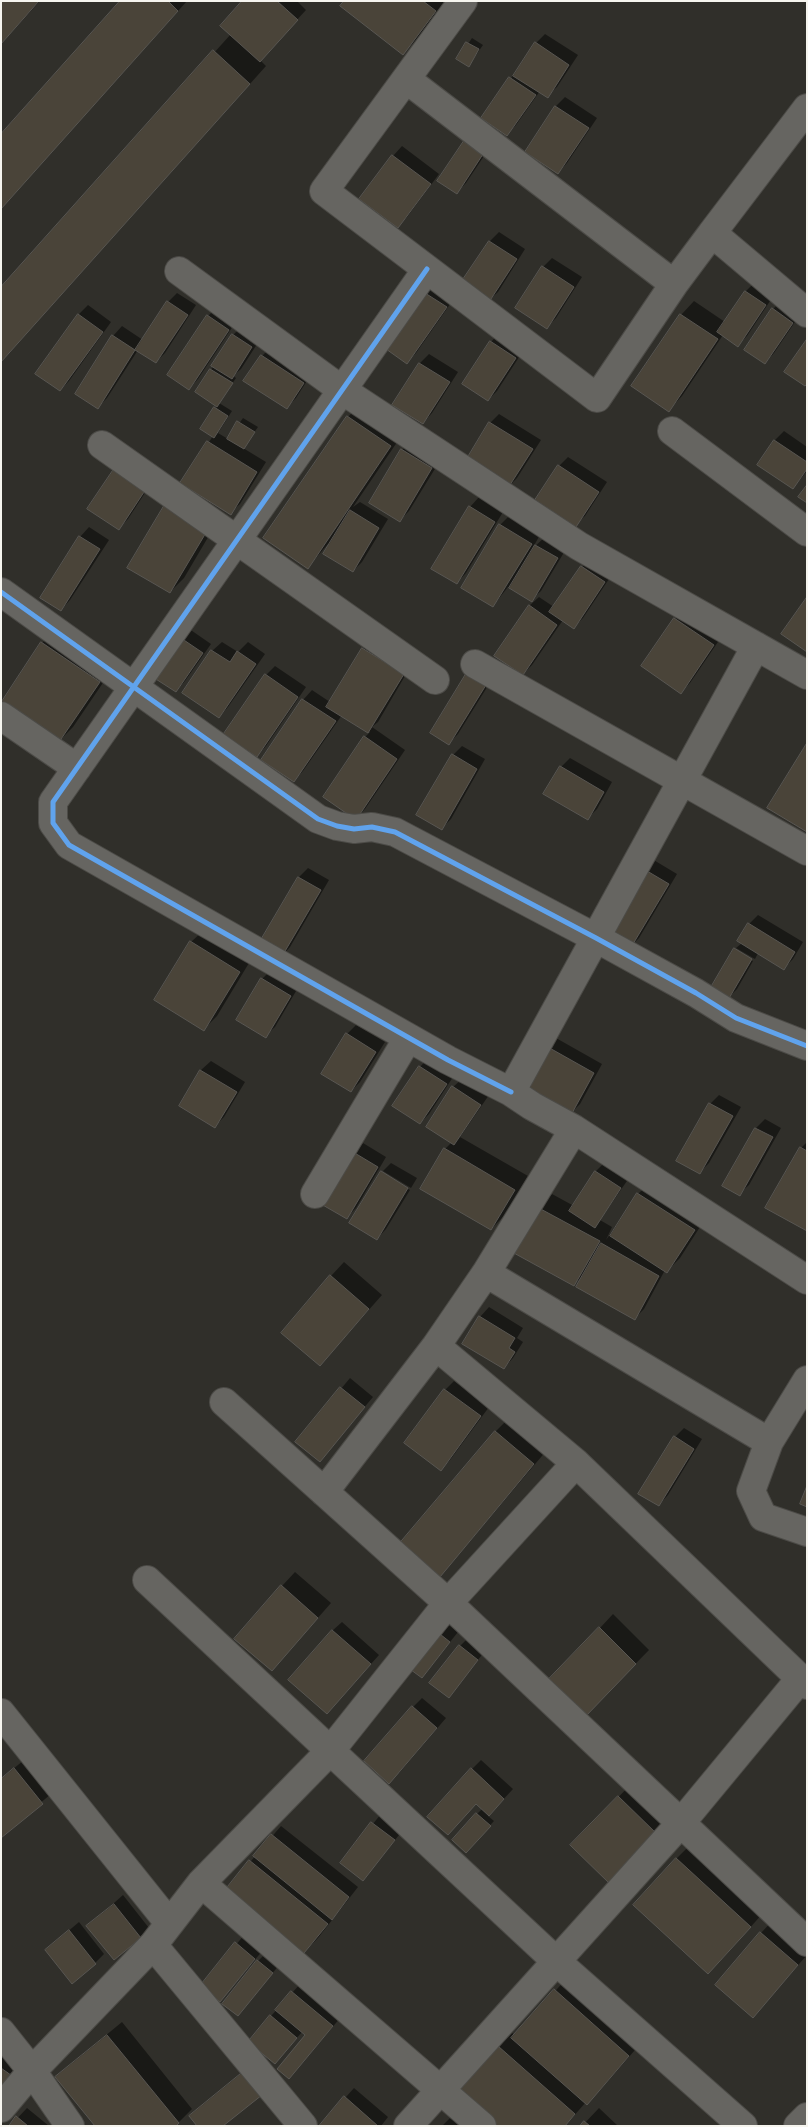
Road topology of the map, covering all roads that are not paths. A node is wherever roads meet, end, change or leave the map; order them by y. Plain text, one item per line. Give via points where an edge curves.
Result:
1 (463, 1) edge
2 (406, 79) junction
3 (802, 125) edge
4 (712, 233) junction
5 (427, 269) junction
6 (179, 271) dead end
7 (674, 284) junction
8 (807, 313) edge
9 (342, 390) junction
10 (672, 431) dead end
11 (102, 445) dead end
12 (807, 532) edge
13 (236, 540) junction
14 (1, 592) edge
15 (756, 646) junction
16 (475, 664) dead end
17 (807, 675) edge
18 (435, 680) dead end
19 (134, 686) junction
20 (1, 716) edge
21 (77, 768) junction
22 (682, 781) junction
23 (807, 851) edge
24 (596, 938) junction
25 (408, 1038) junction
26 (807, 1046) edge
27 (511, 1092) junction
28 (574, 1129) junction
29 (315, 1194) dead end
30 (486, 1273) junction
31 (807, 1280) edge
32 (436, 1346) junction
33 (807, 1380) edge
34 (224, 1402) dead end
35 (769, 1442) junction
36 (576, 1463) junction
37 (324, 1492) junction
38 (807, 1532) edge
39 (146, 1580) dead end
40 (448, 1604) junction
41 (803, 1682) edge
42 (1, 1713) edge
43 (331, 1750) junction
44 (680, 1824) junction
45 (201, 1883) junction
46 (169, 1923) junction
47 (807, 1942) edge
48 (153, 1945) junction
49 (556, 1961) junction
50 (1, 2032) edge
51 (32, 2071) junction
52 (442, 2090) junction
53 (1, 2108) edge
54 (807, 2117) edge
55 (70, 2126) edge
56 (303, 2126) edge
57 (408, 2126) edge
58 (482, 2126) edge
59 (743, 2126) edge
60 (798, 2126) edge

1 - 2 street
2 - 5 street via 324,191
2 - 7 street
3 - 4 street
4 - 7 street
4 - 8 street
5 - 7 street via 597,398
5 - 9 street
6 - 9 street
9 - 13 street
9 - 15 street via 579,546
10 - 12 street
11 - 13 street
13 - 18 street
13 - 19 street
14 - 19 street
15 - 17 street
15 - 22 street
16 - 22 street
19 - 21 street
19 - 24 street via 318,819 354,829 372,827 395,832
20 - 21 street
21 - 25 street via 53,802 53,823 69,845
22 - 23 street
22 - 24 street
24 - 26 street via 736,1018
24 - 27 street
25 - 27 street
25 - 29 street
27 - 28 street
28 - 30 street
28 - 31 street
30 - 32 street
30 - 35 street
32 - 36 street
32 - 37 street
33 - 35 street
34 - 37 street
35 - 38 street via 751,1491 763,1517
36 - 40 street
36 - 41 street
37 - 40 street
39 - 43 street
40 - 43 street
40 - 44 street
41 - 44 street
42 - 46 street
43 - 45 street
43 - 49 street
44 - 47 street
44 - 49 street
45 - 46 street
45 - 52 street
46 - 48 street
48 - 51 street
48 - 56 street
49 - 52 street
49 - 59 street
50 - 51 street
51 - 53 street
51 - 55 street
52 - 57 street
52 - 58 street
54 - 60 street

